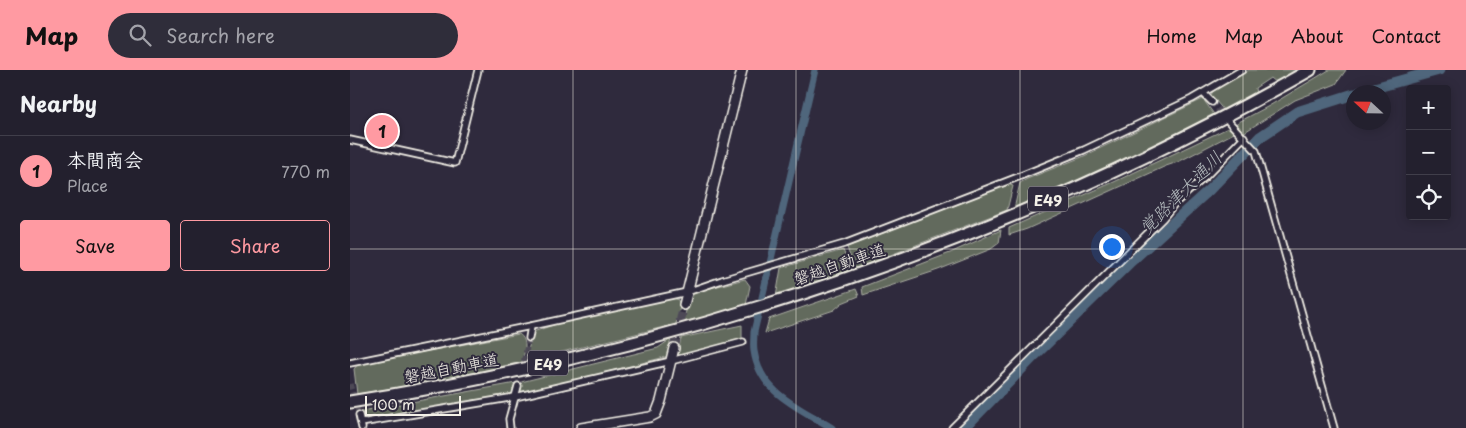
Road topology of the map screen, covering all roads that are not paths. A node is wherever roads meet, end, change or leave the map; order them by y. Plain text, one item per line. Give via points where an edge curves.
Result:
1 (478, 70) edge
2 (742, 70) edge
3 (1242, 70) edge
4 (1310, 70) edge
5 (1203, 92) junction
6 (1212, 102) tunnel mouth
7 (1229, 122) tunnel mouth
8 (1245, 138) junction
9 (350, 140) edge
10 (687, 292) junction
11 (684, 305) tunnel mouth
12 (531, 326) junction
13 (529, 338) tunnel mouth
14 (743, 342) dead end
15 (674, 348) tunnel mouth
16 (671, 361) junction
17 (350, 363) edge
18 (518, 386) tunnel mouth
19 (515, 397) junction
20 (350, 402) edge
21 (359, 415) tunnel mouth
22 (361, 425) edge
23 (510, 428) edge
24 (581, 428) edge
25 (952, 428) edge
26 (1334, 428) edge

1 - 9 street via 455,163
2 - 10 street
3 - 5 street
4 - 20 highway, 磐越自動車道 / E49 via 1108,173 903,258 775,302 611,348 504,374
5 - 6 street
5 - 10 street via 1084,150 1018,177 844,244
7 - 8 street
8 - 25 street via 1175,203
8 - 26 street via 1254,149
10 - 11 street
10 - 12 street
12 - 13 street
12 - 17 street
14 - 16 street
15 - 16 street
16 - 19 street
16 - 24 street via 656,414
18 - 19 street
19 - 22 street
19 - 23 street
21 - 22 street

